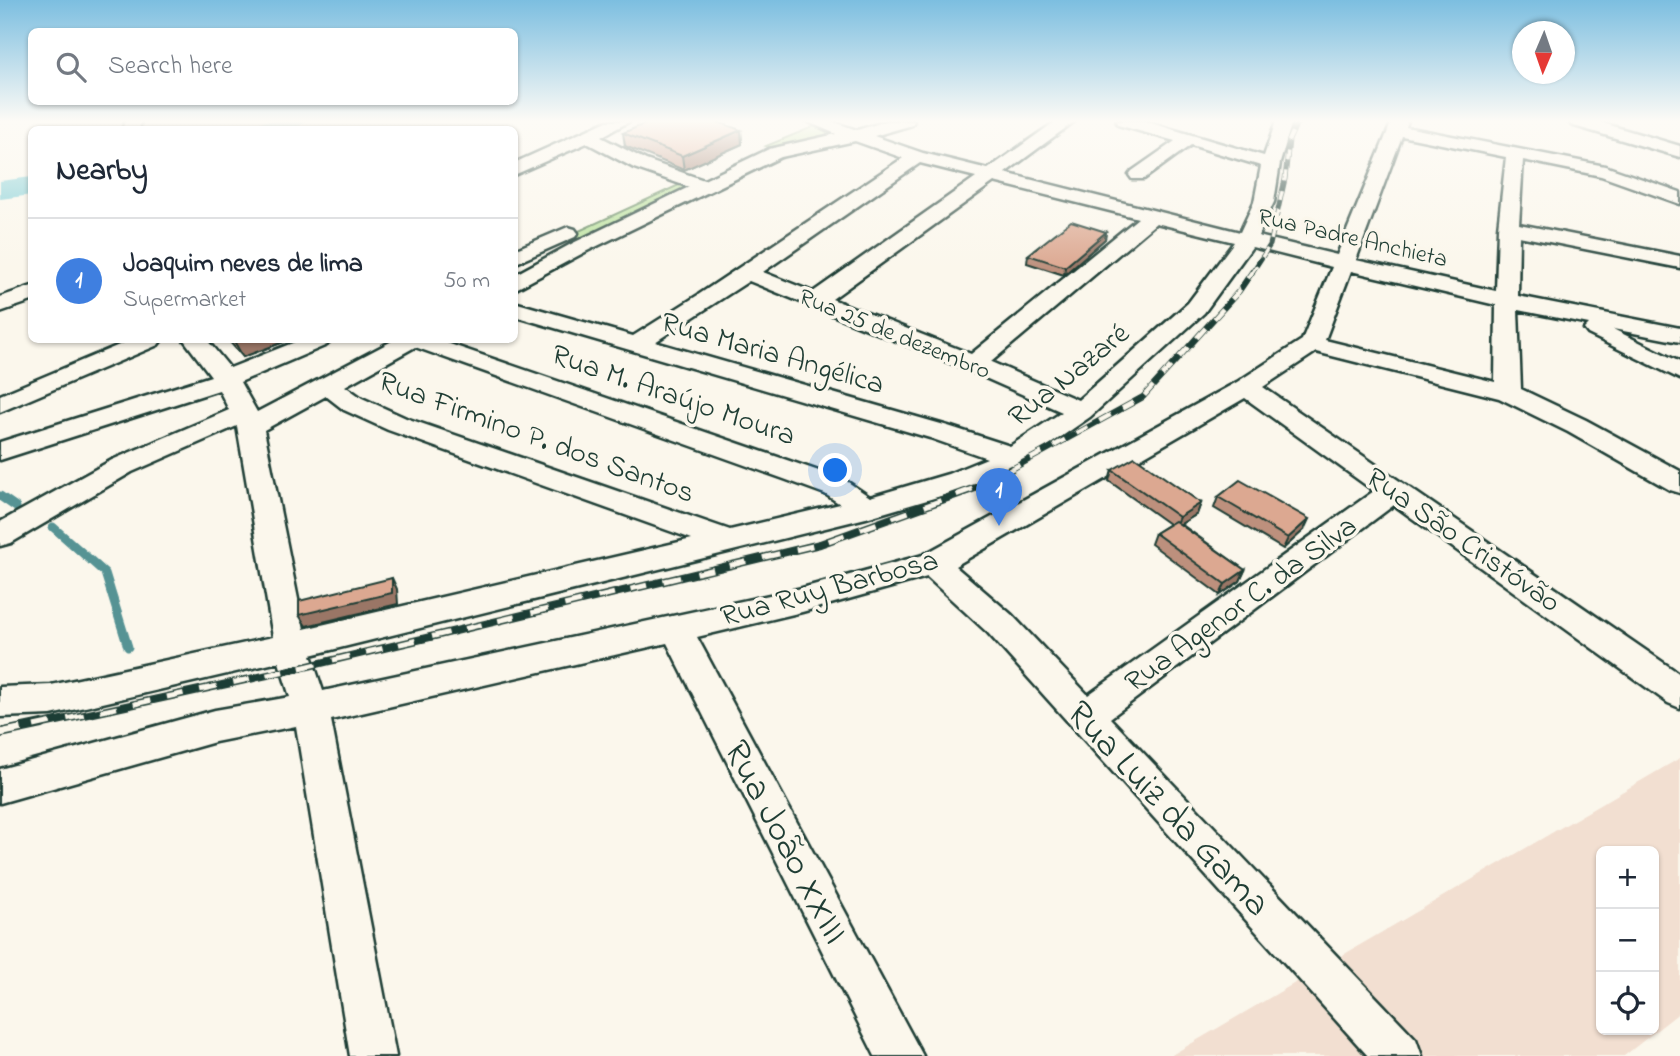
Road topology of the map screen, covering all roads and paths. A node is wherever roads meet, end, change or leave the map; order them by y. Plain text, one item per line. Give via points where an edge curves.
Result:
1 (659, 170) edge
2 (709, 170) edge
3 (732, 170) edge
4 (896, 170) edge
5 (975, 170) edge
6 (1001, 170) edge
7 (1145, 170) edge
8 (1270, 170) edge
9 (1380, 170) edge
10 (1514, 170) edge
11 (1601, 170) edge
12 (995, 175) junction
13 (1138, 175) dead end
14 (682, 180) junction
15 (705, 187) junction
16 (1680, 198) edge
17 (1153, 215) junction
18 (1508, 228) junction
19 (1247, 239) junction
20 (571, 242) junction
21 (518, 257) edge
22 (1680, 262) edge
23 (1342, 263) junction
24 (747, 273) junction
25 (518, 281) edge
26 (28, 294) edge
27 (1504, 300) junction
28 (815, 301) junction
29 (0, 305) edge
30 (518, 310) edge
31 (1562, 312) junction
32 (1680, 335) edge
33 (143, 343) edge
34 (197, 343) edge
35 (312, 343) edge
36 (406, 343) edge
37 (425, 343) edge
38 (1312, 344) junction
39 (634, 345) junction
40 (974, 363) junction
41 (1680, 372) edge
42 (226, 379) junction
43 (328, 386) junction
44 (1246, 387) junction
45 (1508, 393) junction
46 (0, 404) edge
47 (1081, 411) junction
48 (248, 420) junction
49 (4, 441) edge
50 (1013, 457) junction
51 (1680, 483) edge
52 (1395, 490) junction
53 (866, 508) junction
54 (0, 535) edge
55 (727, 540) junction
56 (933, 565) junction
57 (675, 627) junction
58 (296, 657) junction
59 (1680, 693) edge
60 (0, 702) edge
61 (311, 709) junction
62 (1086, 716) junction
63 (0, 786) edge
64 (373, 1056) edge
65 (900, 1056) edge
66 (1399, 1056) edge

1 - 14 street
2 - 14 street
3 - 15 street
4 - 24 street
5 - 12 street, Rua Padre Anchieta
6 - 12 street
7 - 13 street
8 - 19 street, Rua Nazaré via 1264,202
9 - 23 street
10 - 18 street
11 - 16 street
12 - 17 street, Rua Padre Anchieta
12 - 28 street
14 - 15 street
14 - 20 street
15 - 20 street
17 - 19 street, Rua Padre Anchieta
17 - 40 street
18 - 22 street
18 - 27 street
19 - 23 street, Rua Padre Anchieta
19 - 47 street, Rua Nazaré via 1196,308
20 - 21 street
20 - 25 street
23 - 27 street, Rua Padre Anchieta
23 - 38 street
24 - 28 street, Rua 25 de dezembro
24 - 39 street
26 - 29 street
27 - 31 street, Rua Padre Anchieta
27 - 45 street
28 - 40 street, Rua 25 de dezembro
30 - 39 street, Rua Maria Angélica
31 - 32 street, Rua Padre Anchieta
31 - 41 street
33 - 46 street
34 - 42 street
35 - 42 street
36 - 43 street
37 - 53 street, Rua M. Araújo Moura via 794,472 835,488
38 - 44 street, Rua Ruy Barbosa
38 - 45 street
39 - 50 street, Rua Maria Angélica
40 - 47 street, Rua 25 de dezembro
42 - 48 street
42 - 49 street
43 - 48 street
43 - 55 street, Rua Firmino P. dos Santos via 353,404 397,424
44 - 52 street, Rua São Cristóvão
44 - 56 street, Rua Ruy Barbosa
45 - 51 street
47 - 50 street, Rua Nazaré
48 - 54 street via 122,466
48 - 58 street
50 - 53 street, Rua Nazaré via 958,481
52 - 59 street, Rua São Cristóvão
52 - 62 street, Rua Agenor C. da Silva
53 - 55 street, Rua Nazaré
55 - 58 street, Rua Nazaré
56 - 57 street, Rua Ruy Barbosa
56 - 62 street, Rua Luiz da Gama via 1000,624
57 - 61 street, Rua Ruy Barbosa
57 - 65 street, Rua João XXIII
58 - 60 street, Rua Nazaré via 51,700
58 - 61 street
61 - 63 street, Rua Ruy Barbosa via 215,726
61 - 64 street
62 - 66 street, Rua Luiz da Gama

